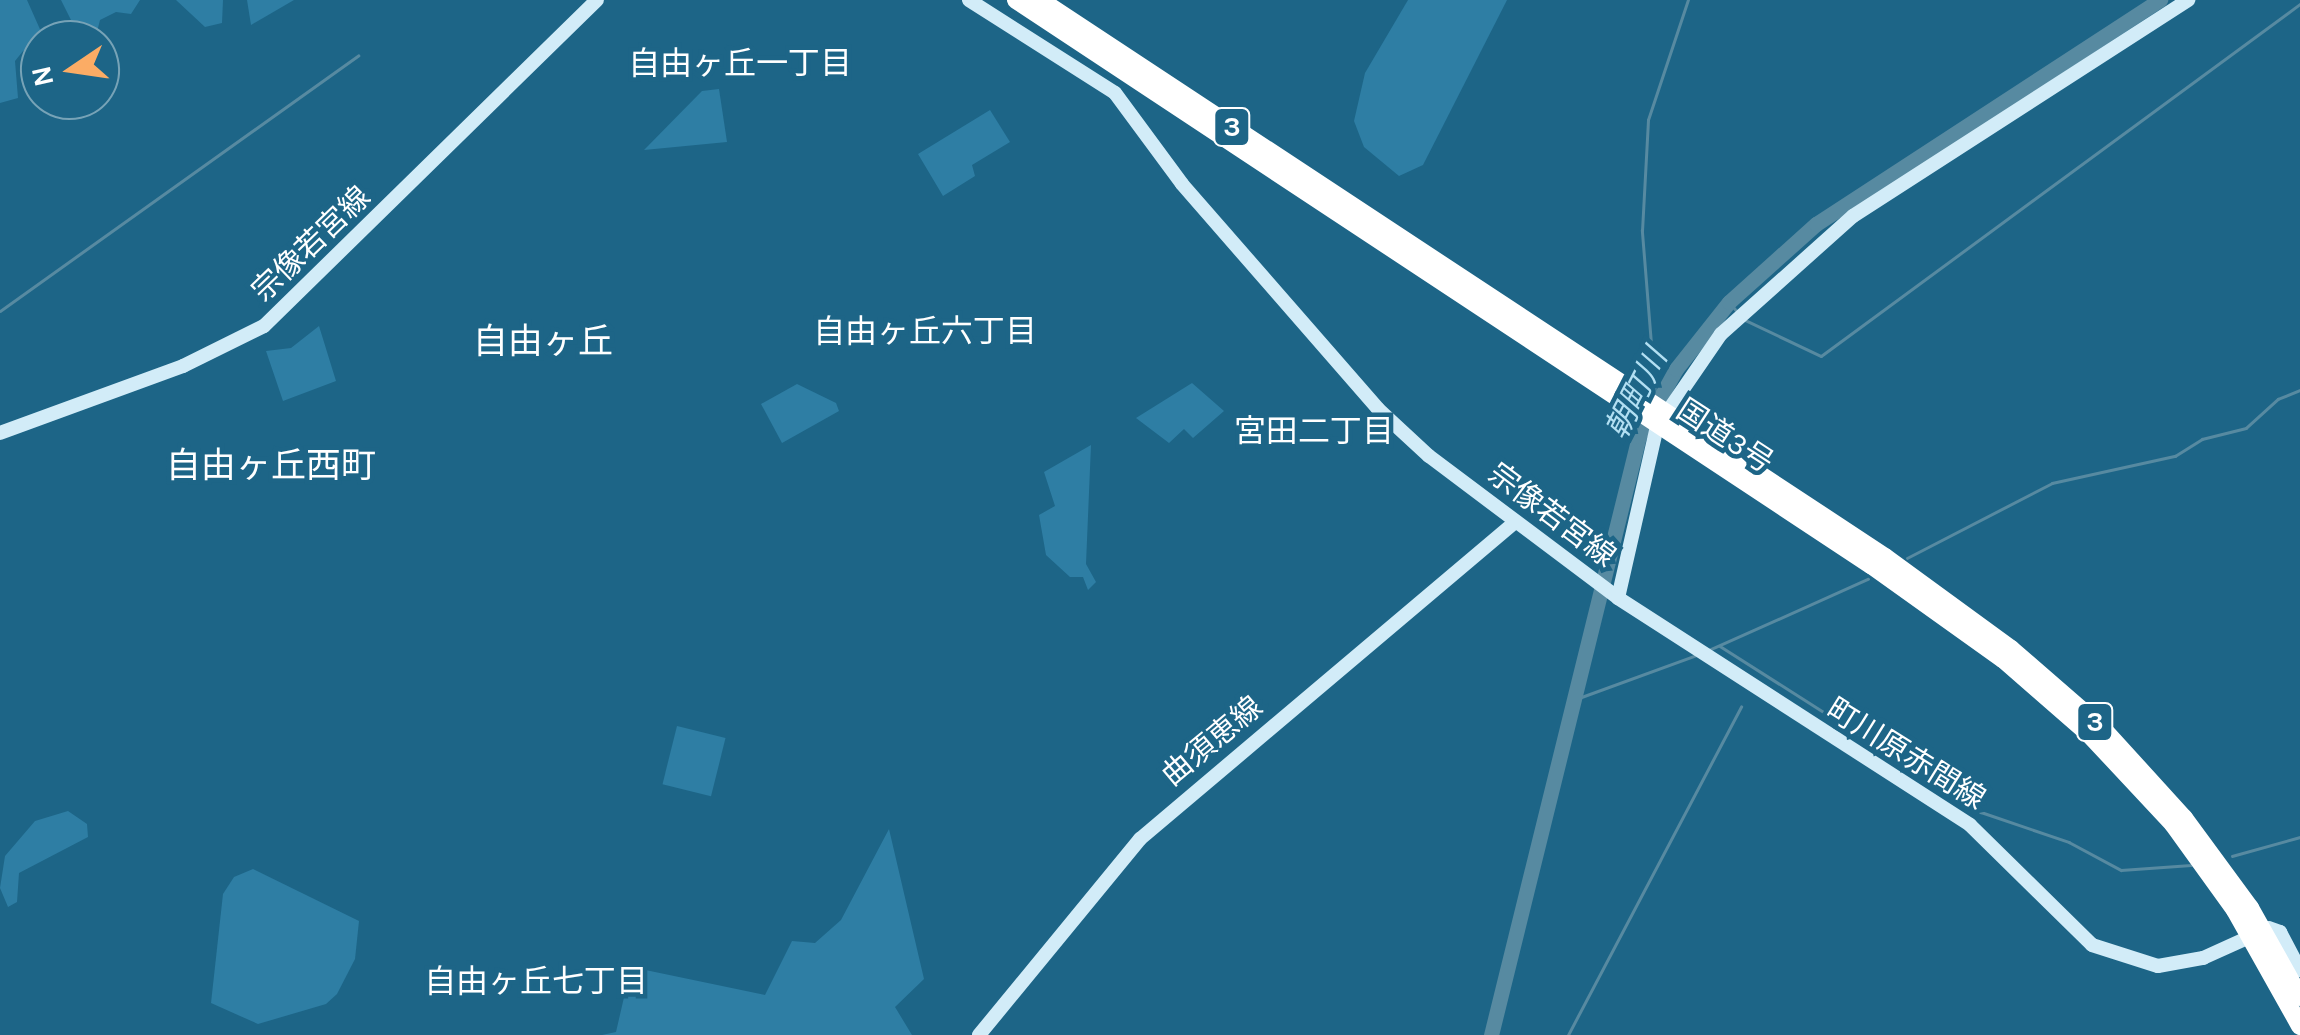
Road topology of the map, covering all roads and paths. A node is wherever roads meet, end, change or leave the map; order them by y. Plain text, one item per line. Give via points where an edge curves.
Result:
1 (597, 0) edge
2 (969, 0) edge
3 (1016, 0) edge
4 (1042, 0) edge
5 (2188, 0) edge
6 (1401, 246) junction
7 (0, 433) edge
8 (1514, 523) junction
9 (1618, 598) junction
10 (2257, 932) junction
11 (2300, 970) edge
12 (2300, 997) edge
13 (2300, 1026) edge
14 (979, 1035) edge

1 - 7 main road, 宗像若宮線 via 264,326 183,366
2 - 8 main road, 宗像若宮線 via 1115,93 1182,184 1378,408
3 - 6 highway, 国道3号 / 3
4 - 6 highway, 国道3号 / 3
5 - 9 main road, 宗像若宮線 via 1852,216 1721,334 1657,427
6 - 10 highway, 国道3号 / 3 via 1944,614 2048,695 2173,824
8 - 9 main road, 宗像若宮線
8 - 14 main road, 曲須恵線 via 1140,839
9 - 10 main road, 町川原赤間線 via 1970,825 2102,951 2134,962 2183,963
10 - 11 main road via 2280,932
10 - 12 highway, 国道3号 / 3
10 - 13 highway, 国道3号 / 3

